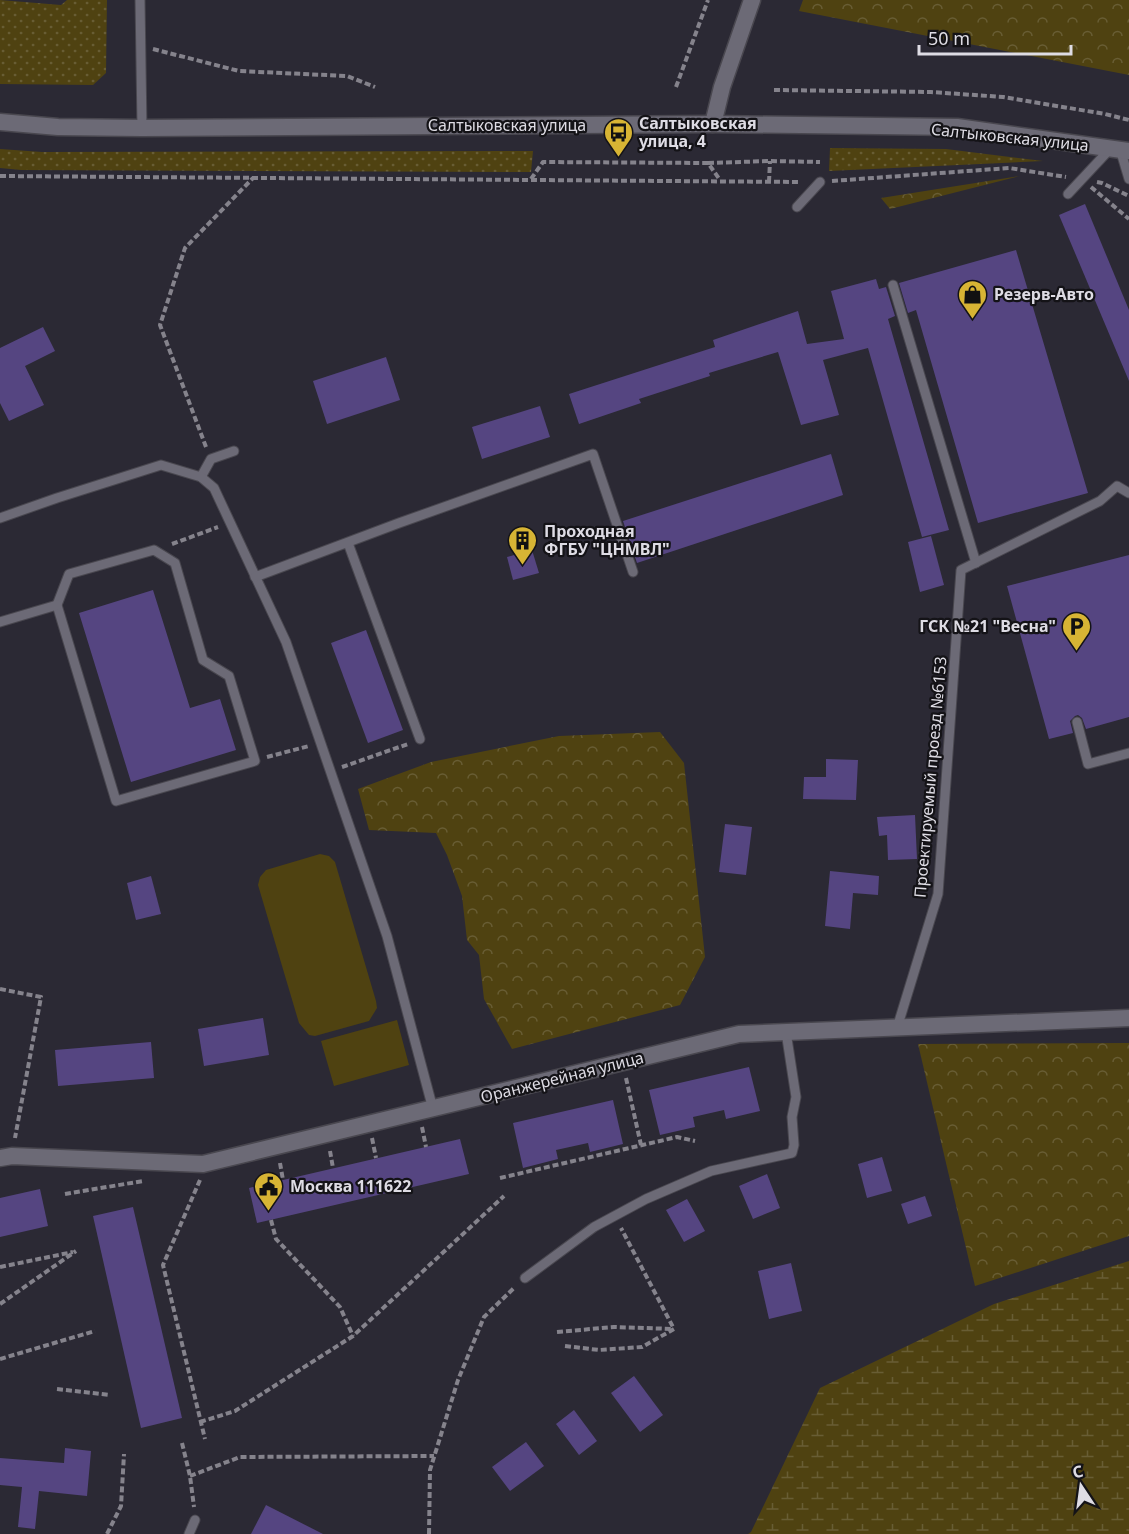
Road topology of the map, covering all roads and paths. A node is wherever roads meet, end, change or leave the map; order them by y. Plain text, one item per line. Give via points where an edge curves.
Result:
1 (140, 0) edge
2 (708, 0) edge
3 (752, 0) edge
4 (140, 46) junction
5 (375, 87) dead end
6 (676, 87) dead end
7 (774, 90) dead end
8 (1129, 120) edge
9 (0, 122) edge
10 (713, 124) junction
11 (142, 128) junction
12 (1122, 150) edge
13 (770, 161) junction
14 (820, 162) dead end
15 (708, 163) junction
16 (1, 177) edge
17 (253, 178) junction
18 (531, 179) junction
19 (1081, 179) junction
20 (1129, 179) edge
21 (720, 181) junction
22 (769, 182) junction
23 (820, 182) junction
24 (1097, 191) dead end
25 (1068, 194) dead end
26 (1129, 196) edge
27 (797, 207) dead end
28 (1129, 219) edge
29 (893, 285) dead end
30 (234, 451) dead end
31 (211, 459) junction
32 (201, 477) junction
33 (1129, 493) edge
34 (0, 518) edge
35 (219, 527) dead end
36 (348, 543) junction
37 (152, 550) junction
38 (976, 563) junction
39 (633, 572) dead end
40 (255, 577) junction
41 (57, 605) junction
42 (0, 622) edge
43 (1077, 722) dead end
44 (420, 739) joint
45 (315, 744) dead end
46 (1129, 753) edge
47 (255, 761) junction
48 (331, 771) junction
49 (0, 989) edge
50 (1129, 1018) edge
51 (897, 1029) junction
52 (786, 1032) junction
53 (624, 1070) dead end
54 (434, 1108) junction
55 (420, 1120) dead end
56 (371, 1132) dead end
57 (695, 1141) dead end
58 (328, 1143) dead end
59 (640, 1145) junction
60 (426, 1147) dead end
61 (278, 1155) dead end
62 (6, 1156) edge
63 (376, 1158) dead end
64 (333, 1168) dead end
65 (204, 1170) dead end
66 (500, 1178) dead end
67 (283, 1180) dead end
68 (142, 1181) dead end
69 (65, 1194) dead end
70 (504, 1196) dead end
71 (615, 1215) junction
72 (271, 1220) dead end
73 (0, 1267) edge
74 (525, 1278) joint
75 (0, 1304) edge
76 (674, 1329) junction
77 (95, 1331) dead end
78 (557, 1332) dead end
79 (353, 1336) junction
80 (565, 1346) dead end
81 (0, 1359) edge
82 (57, 1389) dead end
83 (110, 1395) dead end
84 (200, 1422) junction
85 (205, 1439) dead end
86 (182, 1443) dead end
87 (124, 1454) dead end
88 (434, 1456) junction
89 (190, 1476) junction
90 (195, 1520) joint
91 (107, 1534) edge
92 (189, 1534) edge
93 (429, 1534) edge

1 - 4 lane
2 - 6 path
3 - 10 street
4 - 5 path via 239,71 347,76
4 - 11 lane
7 - 8 path via 1003,97
9 - 11 street, Салтыковская улица
10 - 11 street, Салтыковская улица
10 - 12 street, Салтыковская улица via 957,127
12 - 19 lane
12 - 20 lane
13 - 14 path
13 - 15 path
13 - 22 path
15 - 18 path via 543,162
15 - 21 path
16 - 17 path
17 - 18 path
17 - 31 path via 185,248 160,325
18 - 21 path
19 - 23 path via 1009,168
19 - 25 lane
19 - 26 path via 1102,183
21 - 22 path
22 - 23 path
23 - 27 lane
24 - 28 path
29 - 38 lane
30 - 31 lane
31 - 32 lane
32 - 34 lane via 161,465
32 - 40 lane via 214,488
33 - 38 lane, Проектируемый проезд №6153 via 1117,486 1101,501
35 - 37 path
36 - 39 lane via 593,454
36 - 40 lane
36 - 44 lane
37 - 41 lane via 69,574
37 - 47 lane via 175,563 203,660 229,676
38 - 51 lane, Проектируемый проезд №6153 via 961,570 938,894
40 - 48 lane via 286,642
41 - 42 lane
41 - 47 lane via 116,801
43 - 46 lane via 1088,764
44 - 48 path
45 - 47 path
48 - 54 lane via 387,936
49 - 62 path via 41,997
50 - 51 street, Оранжерейная улица
51 - 52 street, Оранжерейная улица
52 - 54 street, Оранжерейная улица via 739,1034
52 - 71 lane via 796,1097 792,1153 711,1172
53 - 59 path
54 - 62 street, Оранжерейная улица via 203,1164
55 - 60 path
56 - 63 path
57 - 59 path via 677,1137
58 - 64 path
59 - 66 path
61 - 67 path
65 - 84 path via 163,1265
68 - 69 path
70 - 79 path
71 - 74 lane
71 - 76 path
72 - 79 path via 276,1239 340,1307
73 - 75 path via 76,1251
74 - 88 path via 484,1317 458,1380
76 - 78 path via 614,1327
76 - 80 path via 642,1347 599,1350
77 - 81 path
79 - 84 path via 236,1411
82 - 83 path
84 - 85 path
86 - 89 path
87 - 91 path via 121,1506
88 - 89 path via 240,1457
88 - 93 path via 430,1470
89 - 90 path
90 - 92 lane

